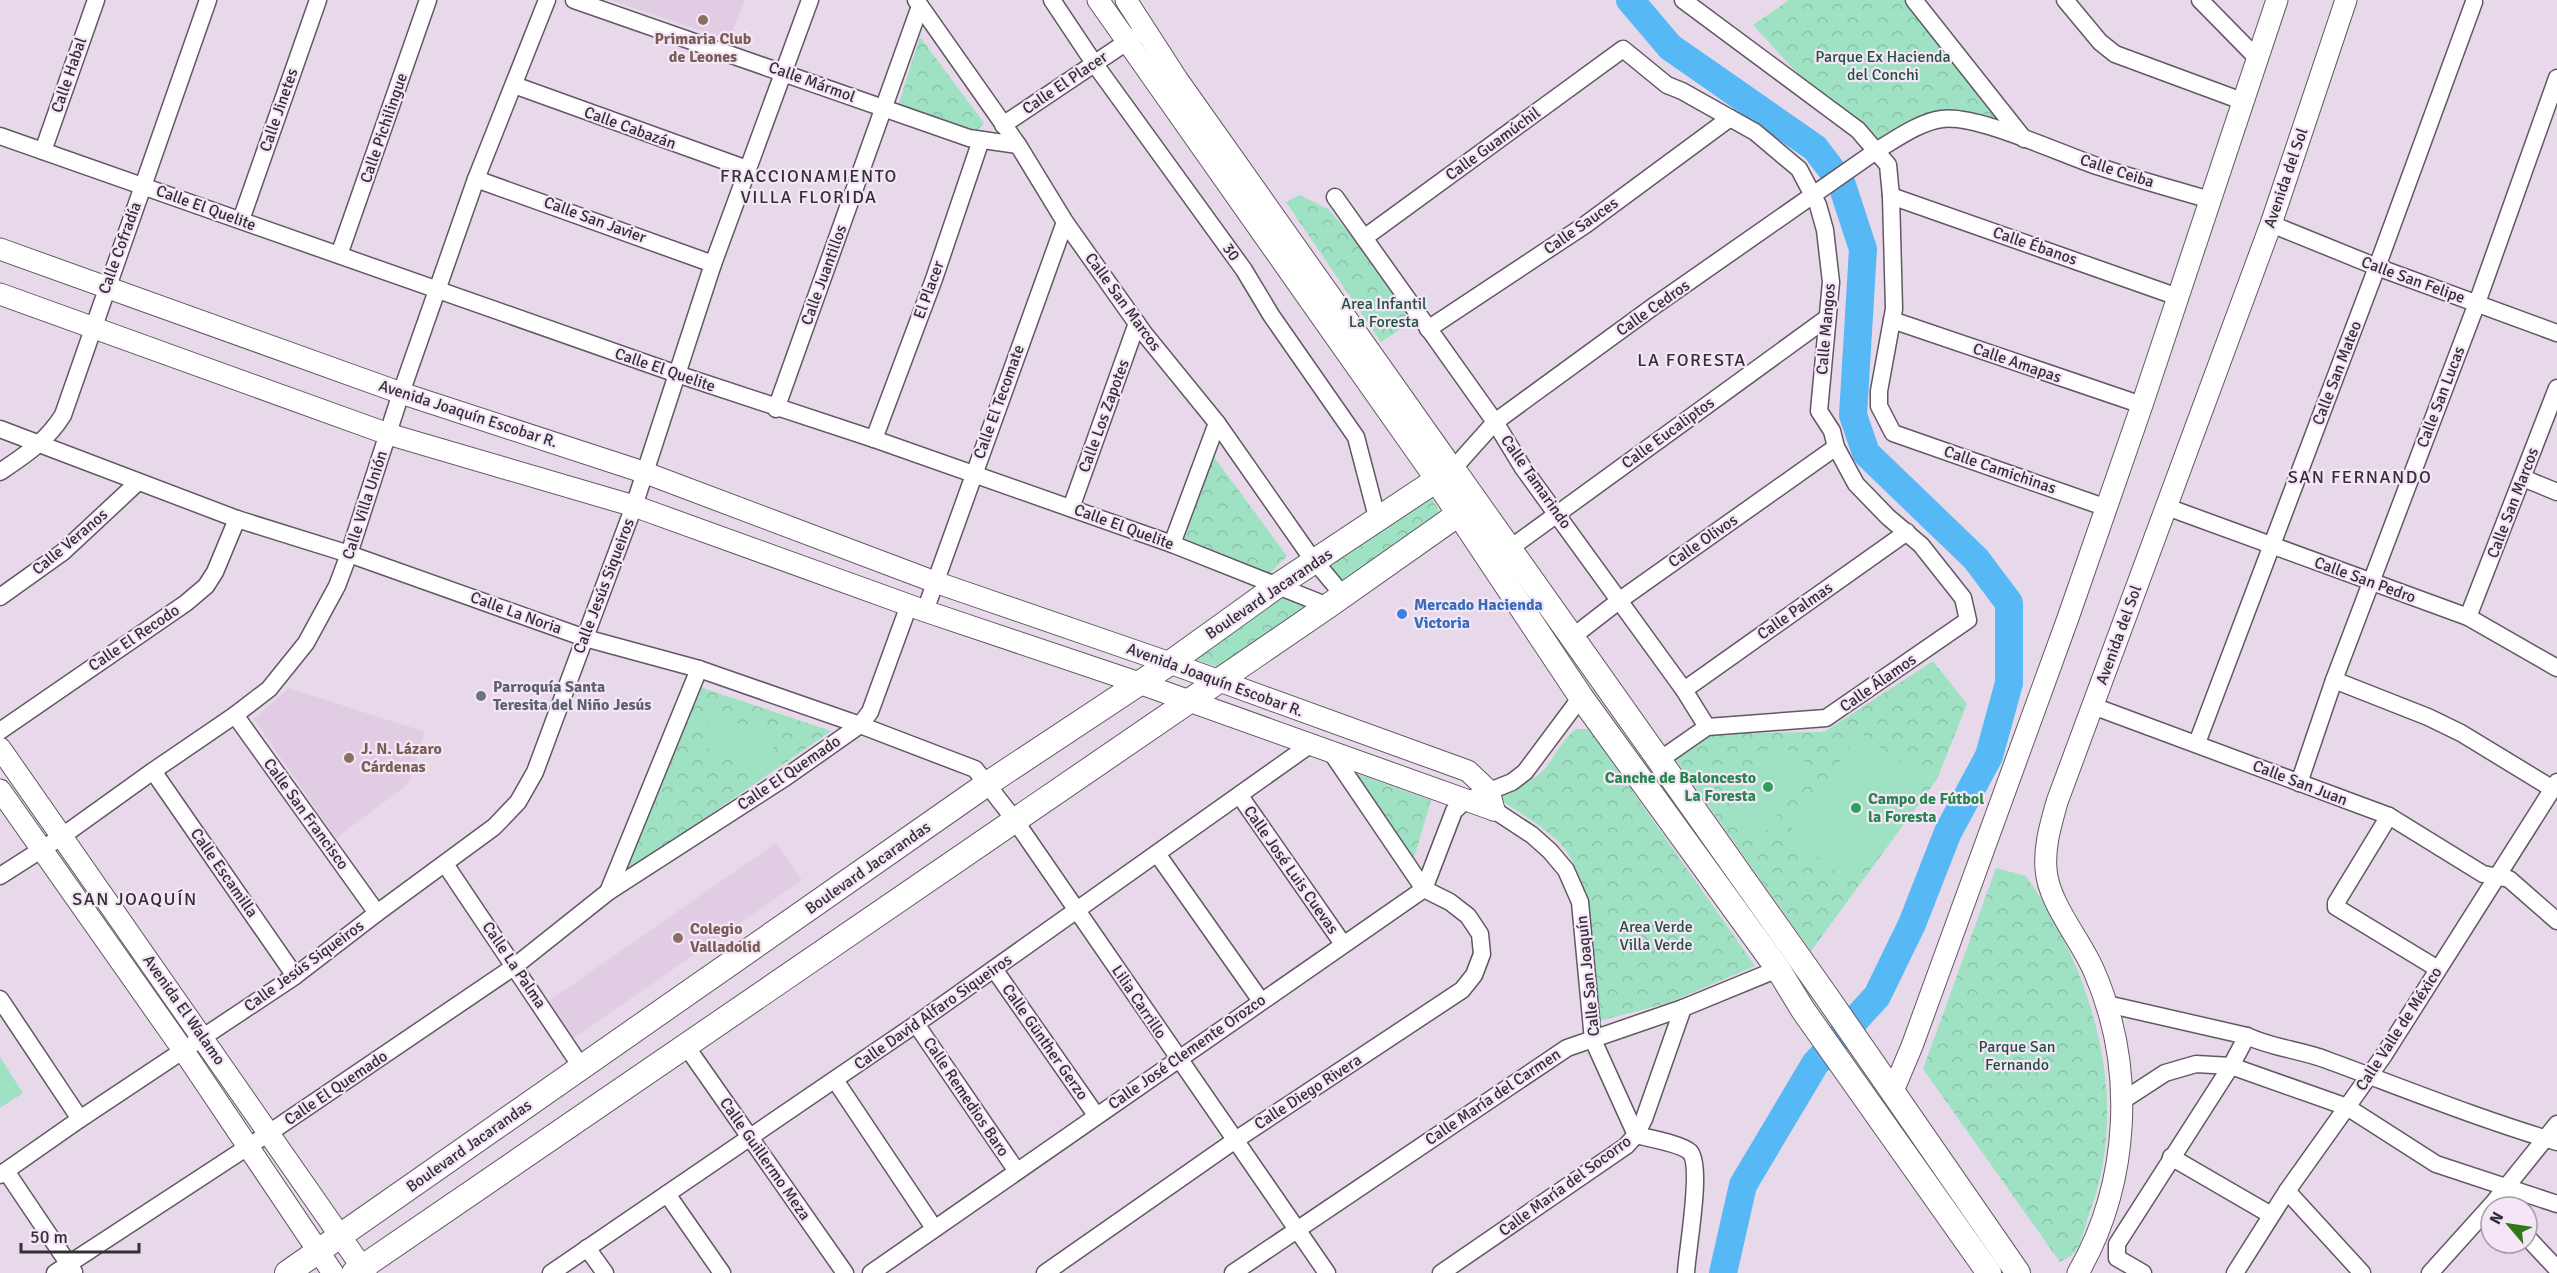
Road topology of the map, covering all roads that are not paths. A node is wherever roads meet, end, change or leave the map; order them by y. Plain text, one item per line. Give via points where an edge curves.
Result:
1 (96, 0) edge
2 (208, 0) edge
3 (318, 0) edge
4 (428, 0) edge
5 (547, 0) edge
6 (574, 0) edge
7 (810, 0) edge
8 (1052, 0) edge
9 (1098, 0) edge
10 (1126, 0) edge
11 (1683, 0) edge
12 (1914, 0) edge
13 (2065, 0) edge
14 (2200, 0) edge
15 (2277, 0) edge
16 (2346, 0) edge
17 (2474, 2) dead end
18 (918, 3) edge
19 (1146, 28) junction
20 (1127, 42) junction
21 (1623, 50) joint
22 (2256, 57) junction
23 (1094, 63) junction
24 (783, 71) junction
25 (2557, 78) edge
26 (514, 85) junction
27 (2242, 101) junction
28 (885, 108) junction
29 (1730, 118) junction
30 (1003, 125) junction
31 (0, 136) edge
32 (981, 140) junction
33 (2024, 140) junction
34 (1018, 145) junction
35 (43, 151) junction
36 (1871, 155) junction
37 (747, 169) junction
38 (476, 179) junction
39 (143, 185) junction
40 (1819, 191) junction
41 (1892, 196) junction
42 (1335, 197) dead end
43 (2210, 200) junction
44 (241, 220) junction
45 (1065, 222) junction
46 (2271, 224) junction
47 (1364, 238) junction
48 (0, 249) edge
49 (339, 255) junction
50 (713, 264) junction
51 (2377, 267) junction
52 (106, 286) junction
53 (437, 290) junction
54 (0, 294) edge
55 (2178, 297) junction
56 (2477, 303) junction
57 (1827, 318) junction
58 (1893, 320) junction
59 (1137, 323) junction
60 (92, 329) junction
61 (1428, 329) junction
62 (2557, 333) edge
63 (677, 374) junction
64 (2557, 388) edge
65 (402, 393) junction
66 (2142, 405) junction
67 (776, 409) junction
68 (1495, 422) junction
69 (1217, 423) junction
70 (0, 429) edge
71 (388, 434) junction
72 (874, 439) junction
73 (40, 444) junction
74 (1836, 447) junction
75 (0, 472) edge
76 (646, 473) junction
77 (972, 475) junction
78 (1445, 475) junction
79 (2523, 478) junction
80 (137, 483) junction
81 (2557, 492) edge
82 (1466, 505) junction
83 (634, 506) junction
84 (2167, 507) junction
85 (1071, 508) junction
86 (2106, 508) junction
87 (1556, 513) junction
88 (237, 519) junction
89 (1378, 521) junction
90 (1907, 532) junction
91 (1172, 544) junction
92 (2272, 545) junction
93 (1509, 549) junction
94 (349, 554) junction
95 (1316, 562) junction
96 (935, 582) junction
97 (2370, 582) junction
98 (1277, 586) junction
99 (0, 597) edge
100 (1620, 600) junction
101 (1336, 601) junction
102 (917, 608) junction
103 (2468, 617) junction
104 (1968, 620) joint
105 (585, 638) junction
106 (1571, 638) junction
107 (1170, 663) junction
108 (2557, 668) edge
109 (699, 669) junction
110 (1219, 680) junction
111 (2334, 680) junction
112 (1139, 683) junction
113 (1684, 690) junction
114 (1581, 697) junction
115 (1188, 702) junction
116 (2093, 706) junction
117 (235, 715) junction
118 (860, 725) junction
119 (1707, 727) junction
120 (0, 731) edge
121 (2197, 743) junction
122 (1311, 744) junction
123 (0, 748) edge
124 (1331, 752) junction
125 (1658, 761) junction
126 (153, 771) junction
127 (2299, 783) junction
128 (987, 784) junction
129 (2555, 786) edge
130 (0, 790) edge
131 (1240, 796) junction
132 (1491, 800) junction
133 (1465, 801) junction
134 (2389, 816) junction
135 (1014, 819) junction
136 (61, 837) junction
137 (41, 850) junction
138 (1158, 855) junction
139 (445, 864) junction
140 (0, 876) edge
141 (2498, 877) junction
142 (1424, 889) junction
143 (608, 892) junction
144 (1076, 911) junction
145 (377, 913) junction
146 (2557, 921) edge
147 (1343, 944) junction
148 (515, 966) junction
149 (994, 969) junction
150 (1778, 969) junction
151 (2438, 969) junction
152 (295, 976) junction
153 (0, 999) edge
154 (1261, 1001) junction
155 (2107, 1004) junction
156 (1683, 1008) junction
157 (916, 1024) junction
158 (2247, 1036) junction
159 (203, 1037) junction
160 (1593, 1040) junction
161 (686, 1046) junction
162 (183, 1050) junction
163 (1178, 1059) junction
164 (2231, 1066) junction
165 (582, 1068) junction
166 (2370, 1076) junction
167 (835, 1080) junction
168 (1893, 1091) junction
169 (2122, 1101) junction
170 (2347, 1107) junction
171 (1096, 1115) junction
172 (1878, 1116) junction
173 (80, 1119) junction
174 (2557, 1124) edge
175 (269, 1133) junction
176 (1636, 1135) junction
177 (750, 1138) junction
178 (2551, 1140) edge
179 (1234, 1141) junction
180 (248, 1147) junction
181 (2171, 1157) junction
182 (1016, 1170) junction
183 (3, 1173) edge
184 (2506, 1188) junction
185 (2287, 1191) junction
186 (667, 1194) junction
187 (2502, 1195) edge
188 (2557, 1204) edge
189 (2271, 1215) junction
190 (2479, 1222) edge
191 (934, 1228) junction
192 (1296, 1229) junction
193 (339, 1237) junction
194 (587, 1248) junction
195 (2539, 1250) edge
196 (318, 1252) junction
197 (2557, 1269) edge
198 (66, 1270) edge
199 (361, 1271) edge
200 (287, 1273) edge
201 (333, 1273) edge
202 (551, 1273) edge
203 (604, 1273) edge
204 (722, 1273) edge
205 (845, 1273) edge
206 (871, 1273) edge
207 (1045, 1273) edge
208 (1233, 1273) edge
209 (1327, 1273) edge
210 (1441, 1273) edge
211 (1686, 1273) edge
212 (1989, 1273) edge
213 (2018, 1273) edge
214 (2078, 1273) edge
215 (2143, 1273) edge
216 (2235, 1273) edge
217 (2362, 1273) edge
218 (2430, 1273) edge

1 - 35 street, Calle Habal
2 - 39 street, Calle Cofradía
3 - 44 street, Calle Jinetes
4 - 49 street, Calle Pichilingue
5 - 26 street, Calle Villa Unión
6 - 24 street, Calle Mármol
7 - 24 street, Calle Jesús Siqueiros
8 - 23 street, 30
9 - 20 street
10 - 19 street
11 - 36 street via 1858,130
12 - 33 street
13 - 27 street via 2115,54
14 - 22 street
15 - 22 street
16 - 46 street, Avenida del Sol
17 - 51 street, Calle San Mateo
18 - 28 street, Calle Juantillos
18 - 30 street, Calle San Marcos
19 - 20 street, Calle El Placer
19 - 78 street
20 - 23 street, Calle El Placer
20 - 78 street
21 - 29 street, Calle Mangos via 1667,85
21 - 47 street, Calle Guamúchil
22 - 27 street
23 - 30 street, Calle El Placer
23 - 89 street, 30 via 1244,270 1356,437
24 - 28 street, Calle Mármol
24 - 37 street, Calle Jesús Siqueiros
25 - 56 street, Calle San Lucas
26 - 37 street, Calle Cabazán
26 - 38 street, Calle Villa Unión
27 - 43 street
28 - 32 street, Calle Mármol
28 - 67 street, Calle Juantillos
29 - 40 street, Calle Mangos via 1783,154
29 - 61 street, Calle Sauces via 1585,225
30 - 34 street, Calle San Marcos
31 - 35 street, Calle El Quelite
32 - 34 street, Calle Mármol
32 - 72 street, El Placer
33 - 36 street, Calle Ceiba via 1972,122 1942,119 1907,132
33 - 43 street, Calle Ceiba
34 - 45 street, Calle San Marcos
35 - 39 street, Calle El Quelite
36 - 40 street, Calle Cedros
36 - 41 street via 1888,165
37 - 50 street, Calle Jesús Siqueiros
38 - 50 street, Calle San Javier
38 - 53 street, Calle Villa Unión
39 - 44 street, Calle El Quelite
39 - 52 street, Calle Cofradía
40 - 57 street, Calle Mangos via 1831,282
40 - 68 street, Calle Cedros
41 - 55 street, Calle Ébanos
41 - 58 street
42 - 47 street, Calle Tamarindo
43 - 55 street
44 - 49 street, Calle El Quelite
45 - 59 street, Calle San Marcos
45 - 77 street, Calle El Tecomate
46 - 51 street, Calle San Felipe
46 - 84 street, Avenida del Sol
47 - 61 street, Calle Tamarindo
48 - 52 street, Avenida Joaquín Escobar R.
49 - 53 street, Calle El Quelite
50 - 63 street, Calle Jesús Siqueiros
51 - 56 street, Calle San Felipe
51 - 92 street, Calle San Mateo
52 - 60 street, Calle Cofradía
52 - 65 street, Avenida Joaquín Escobar R.
53 - 63 street, Calle El Quelite
53 - 65 street, Calle Villa Unión
54 - 60 street, Avenida Joaquín Escobar R.
55 - 66 street
56 - 62 street, Calle San Felipe
56 - 97 street, Calle San Lucas
57 - 74 street, Calle Mangos via 1819,411 1832,431
57 - 87 street, Calle Eucaliptos
58 - 66 street, Calle Amapas
58 - 86 street, Calle Camichinas via 1879,391 1879,406 1893,433
59 - 69 street, Calle San Marcos
59 - 85 street, Calle Los Zapotes
60 - 71 street, Avenida Joaquín Escobar R.
60 - 73 street, Calle Cofradía via 63,415
61 - 68 street, Calle Tamarindo
63 - 67 street, Calle El Quelite
63 - 76 street, Calle Jesús Siqueiros
64 - 79 street, Calle San Marcos
65 - 71 street, Calle Villa Unión
65 - 76 street, Avenida Joaquín Escobar R.
66 - 86 street
67 - 72 street, Calle El Quelite
68 - 78 street, Calle Cedros
68 - 87 street, Calle Tamarindo
69 - 91 street
69 - 95 street, Calle San Marcos
70 - 73 street, Calle La Noria
71 - 83 street, Avenida Joaquín Escobar R.
71 - 94 street, Calle Villa Unión
72 - 77 street, Calle El Quelite
73 - 75 street, Calle Cofradía
73 - 80 street, Calle La Noria
74 - 90 street, Calle Mangos via 1856,484
74 - 100 street, Calle Olivos
76 - 83 street, Calle Jesús Siqueiros
76 - 96 street, Avenida Joaquín Escobar R.
77 - 85 street, Calle El Quelite
77 - 96 street, Calle El Tecomate
78 - 82 main road
78 - 89 main road, Boulevard Jacarandas
79 - 81 street
79 - 103 street, Calle San Marcos
80 - 88 street, Calle La Noria
80 - 99 street, Calle Veranos via 63,552
82 - 93 main road
82 - 101 main road
82 - 114 main road
83 - 102 street, Avenida Joaquín Escobar R.
83 - 105 street, Calle Jesús Siqueiros
84 - 92 street, Calle San Pedro
84 - 116 street, Avenida del Sol
85 - 91 street, Calle El Quelite
86 - 168 street
87 - 93 street, Calle Eucaliptos
87 - 100 street, Calle Tamarindo
88 - 94 street, Calle La Noria
88 - 120 street, Calle El Recodo via 206,586
89 - 95 main road, Boulevard Jacarandas
90 - 104 street, Calle Mangos via 1963,598
90 - 113 street, Calle Palmas
91 - 98 street, Calle El Quelite
92 - 97 street, Calle San Pedro
92 - 121 street, Calle San Mateo
93 - 106 main road
94 - 105 street, Calle La Noria
94 - 117 street, Calle Villa Unión via 306,643 269,689
95 - 98 main road, Boulevard Jacarandas
95 - 101 street, Calle San Marcos
96 - 102 street
96 - 107 street, Avenida Joaquín Escobar R.
97 - 103 street, Calle San Pedro
97 - 111 street, Calle San Lucas
98 - 101 street, Calle El Quelite
98 - 107 main road, Boulevard Jacarandas
100 - 106 street, Calle Olivos
100 - 113 street, Calle Tamarindo
101 - 110 main road
102 - 112 street, Avenida Joaquín Escobar R.
102 - 118 street, Calle El Quemado via 870,712
103 - 108 street, Calle San Pedro
104 - 119 street, Calle Álamos via 1826,718
105 - 109 street, Calle La Noria
105 - 139 street, Calle Jesús Siqueiros via 535,772 518,802 494,828
106 - 125 main road
107 - 110 street, Avenida Joaquín Escobar R.
107 - 112 main road, Boulevard Jacarandas
109 - 118 street, Calle La Noria
109 - 143 street, Calle El Quemado
110 - 115 main road
110 - 132 street, Avenida Joaquín Escobar R. via 1468,771
111 - 127 street, Calle San Lucas
111 - 129 street via 2428,717
112 - 115 street, Avenida Joaquín Escobar R.
112 - 128 main road, Boulevard Jacarandas
113 - 119 street, Calle Tamarindo
114 - 132 street via 1525,772
114 - 150 main road
115 - 122 street, Avenida Joaquín Escobar R.
115 - 135 main road
116 - 121 street, Calle San Juan
116 - 155 street, Avenida del Sol via 2056,802 2047,838 2046,871 2055,899 2094,969
117 - 126 street, Calle Villa Unión
117 - 145 street, Calle San Francisco
118 - 128 street, Calle La Noria via 975,769
118 - 143 street, Calle El Quemado
119 - 125 street
121 - 127 street, Calle San Juan
122 - 124 street, Avenida Joaquín Escobar R.
122 - 131 street, Calle David Alfaro Siqueiros
123 - 136 street, Avenida El Walamo
124 - 133 street, Avenida Joaquín Escobar R.
124 - 142 street
125 - 168 main road
126 - 136 street, Calle Villa Unión
126 - 152 street, Calle Escamilla
127 - 134 street, Calle San Juan
128 - 135 street, Calle La Noria
128 - 165 main road, Boulevard Jacarandas
129 - 141 street, Calle Valle de México
130 - 137 street, Avenida El Walamo
131 - 138 street, Calle David Alfaro Siqueiros
131 - 147 street, Calle José Luis Cuevas
132 - 133 street, Avenida Joaquín Escobar R.
132 - 160 street, Calle San Joaquín via 1550,851 1566,870 1580,902
133 - 142 street via 1454,812
134 - 141 street, Calle San Juan via 2483,874
134 - 151 street via 2336,907
135 - 144 street, Lilia Carrillo
135 - 161 main road
136 - 137 street, Calle Villa Unión
136 - 159 street, Avenida El Walamo
137 - 140 street, Calle Villa Unión
137 - 162 street, Avenida El Walamo
138 - 144 street, Calle David Alfaro Siqueiros
138 - 154 street
139 - 145 street, Calle Jesús Siqueiros
139 - 148 street, Calle La Palma
141 - 146 street, Calle San Juan via 2509,879
141 - 151 street, Calle Valle de México
142 - 147 street, Calle José Clemente Orozco
142 - 179 street, Calle Diego Rivera via 1468,916 1480,934 1482,954 1474,975 1462,990
143 - 148 street, Calle El Quemado
144 - 149 street, Calle David Alfaro Siqueiros
144 - 163 street, Lilia Carrillo
145 - 152 street, Calle Jesús Siqueiros
147 - 154 street, Calle José Clemente Orozco
148 - 165 street, Calle La Palma
148 - 175 street, Calle El Quemado
149 - 157 street, Calle David Alfaro Siqueiros
149 - 171 street, Calle Günther Gerzo
150 - 156 street, Calle María del Carmen
150 - 172 main road
151 - 166 street, Calle Valle de México
152 - 159 street, Calle Jesús Siqueiros
153 - 173 street
154 - 163 street, Calle José Clemente Orozco
155 - 158 street
155 - 169 street, Avenida del Sol
156 - 160 street, Calle María del Carmen
156 - 176 street, Calle María del Socorro
157 - 167 street, Calle David Alfaro Siqueiros
157 - 182 street, Calle Remedios Baro
158 - 164 street
158 - 166 street
159 - 162 street, Calle Jesús Siqueiros
159 - 175 street, Avenida El Walamo
160 - 176 street, Calle San Joaquín
160 - 192 street, Calle María del Carmen via 1567,1048
161 - 177 street, Calle Guillermo Meza
161 - 199 main road
162 - 173 street, Calle Jesús Siqueiros
162 - 180 street, Avenida El Walamo
163 - 171 street, Calle José Clemente Orozco
163 - 179 street, Lilia Carrillo
164 - 169 street via 2196,1064 2165,1073
164 - 170 street
164 - 181 street
165 - 193 main road, Boulevard Jacarandas
166 - 170 street, Calle Valle de México
166 - 178 street
167 - 177 street, Calle David Alfaro Siqueiros
167 - 191 street
168 - 172 street
168 - 213 main road
169 - 214 street, Avenida del Sol via 2110,1200 2094,1244
170 - 184 street via 2436,1164
170 - 185 street, Calle Valle de México
171 - 182 street, Calle José Clemente Orozco
172 - 212 main road
173 - 183 street, Calle Jesús Siqueiros
174 - 178 street
175 - 180 street, Calle El Quemado
175 - 193 street, Avenida El Walamo
176 - 210 street, Calle María del Socorro via 1626,1146
176 - 211 street via 1685,1149 1692,1156 1695,1192
177 - 186 street, Calle David Alfaro Siqueiros
177 - 205 street, Calle Guillermo Meza
178 - 184 street
179 - 192 street, Lilia Carrillo
179 - 207 street, Calle Diego Rivera
180 - 196 street, Avenida El Walamo
180 - 198 street, Calle El Quemado
181 - 189 street
181 - 215 street via 2116,1244 2117,1258
182 - 191 street, Calle José Clemente Orozco
183 - 198 street
184 - 187 street
184 - 188 street
185 - 189 street, Calle Valle de México
185 - 217 street
186 - 194 street, Calle David Alfaro Siqueiros
186 - 204 street
189 - 216 street, Calle Valle de México
190 - 218 street
191 - 206 street, Calle José Clemente Orozco
192 - 208 street, Calle María del Carmen
192 - 209 street, Lilia Carrillo
193 - 196 main road, Boulevard Jacarandas
193 - 199 street, Avenida El Walamo
194 - 202 street, Calle David Alfaro Siqueiros
194 - 203 street
195 - 197 street
196 - 200 main road, Boulevard Jacarandas
196 - 201 street, Avenida El Walamo

